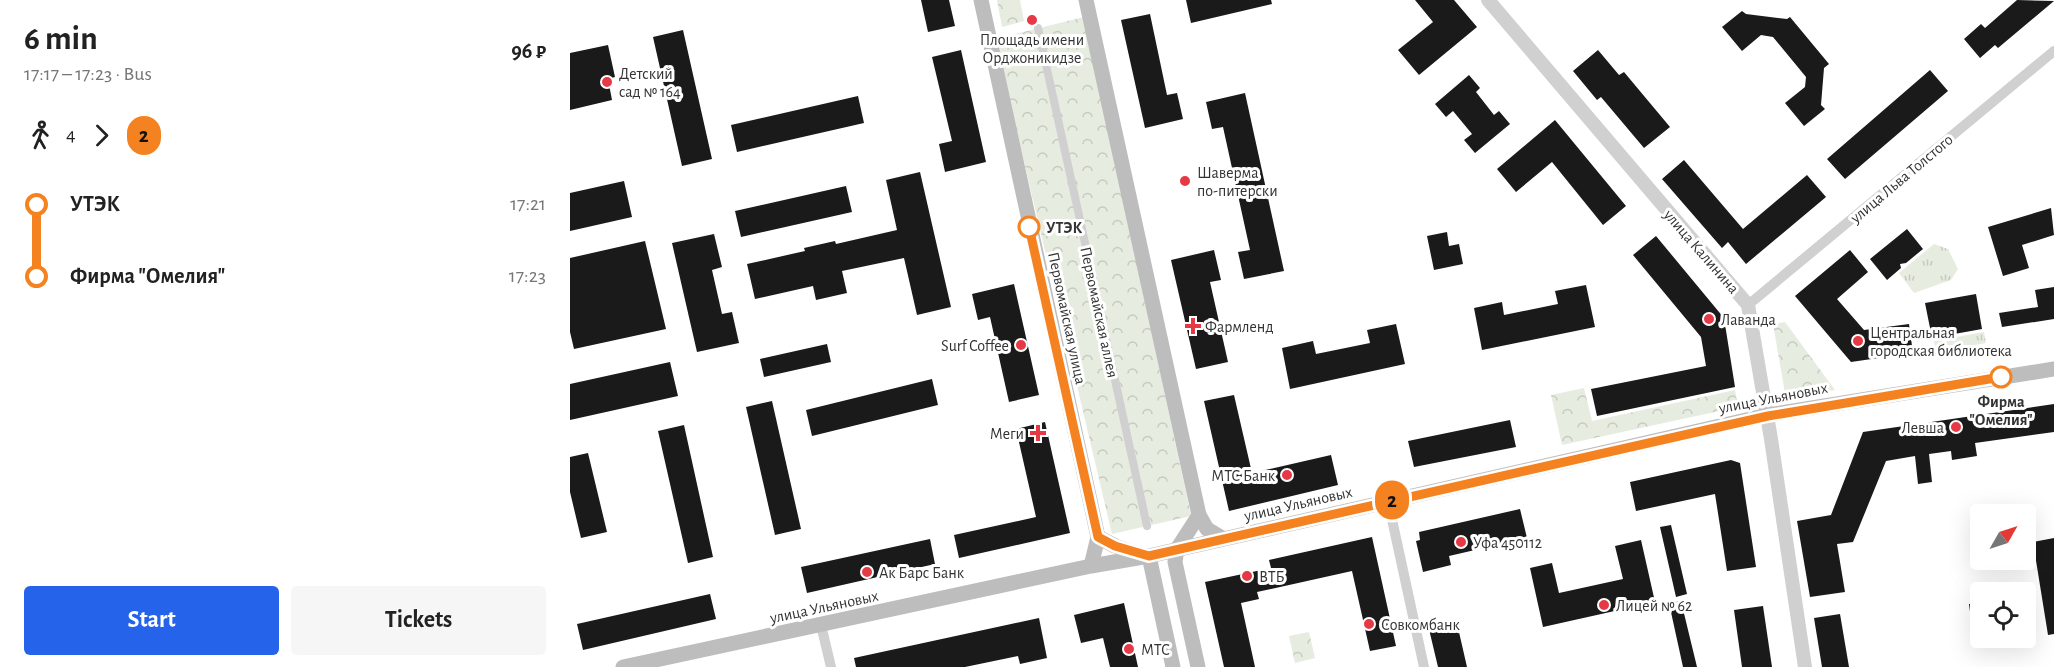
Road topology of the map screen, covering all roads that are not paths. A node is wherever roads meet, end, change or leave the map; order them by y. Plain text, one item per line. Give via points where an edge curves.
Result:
1 (981, 0) edge
2 (1086, 0) edge
3 (1488, 0) edge
4 (1038, 28) dead end
5 (2054, 51) edge
6 (1748, 305) junction
7 (2054, 369) edge
8 (1768, 416) junction
9 (1388, 501) junction
10 (1199, 514) junction
11 (1147, 526) dead end
12 (1098, 537) junction
13 (1222, 538) junction
14 (1177, 549) junction
15 (1149, 556) junction
16 (1091, 566) junction
17 (821, 625) junction
18 (626, 667) edge
19 (831, 667) edge
20 (1173, 667) edge
21 (1198, 667) edge
22 (1424, 667) edge
23 (1805, 667) edge

1 - 12 main road, Первомайская улица
2 - 10 main road
3 - 6 street, улица Калинина
4 - 11 street, Первомайская аллея
5 - 6 street, улица Льва Толстого
6 - 8 street, улица Калинина
7 - 8 main road, улица Ульяновых
8 - 9 main road, улица Ульяновых
8 - 23 street, улица Калинина
9 - 13 main road, улица Ульяновых
9 - 22 street
10 - 13 main road via 1207,529
10 - 14 main road
12 - 15 main road
12 - 16 main road, Первомайская улица
13 - 14 main road, улица Ульяновых
14 - 15 main road, улица Ульяновых
14 - 21 main road via 1175,562
15 - 16 main road, улица Ульяновых
15 - 20 main road
16 - 17 main road, улица Ульяновых
17 - 18 main road, улица Ульяновых
17 - 19 street

